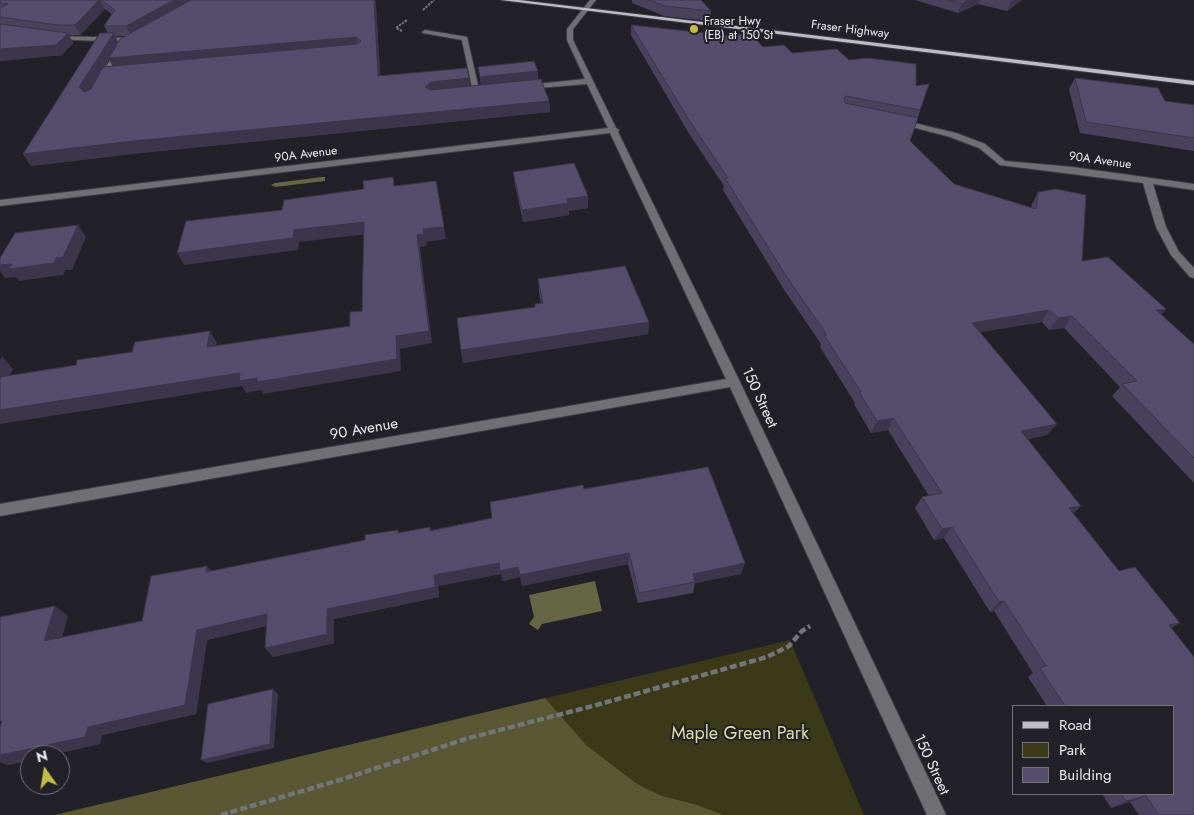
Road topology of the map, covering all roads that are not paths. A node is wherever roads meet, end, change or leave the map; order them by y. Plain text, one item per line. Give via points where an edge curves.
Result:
1 (504, 0) edge
2 (593, 0) edge
3 (584, 10) junction
4 (425, 32) dead end
5 (140, 35) edge
6 (44, 36) edge
7 (132, 40) junction
8 (115, 73) edge
9 (106, 74) junction
10 (591, 80) junction
11 (1194, 83) edge
12 (513, 88) edge
13 (96, 90) edge
14 (486, 91) edge
15 (477, 92) junction
16 (468, 93) edge
17 (889, 119) edge
18 (615, 130) junction
19 (1147, 180) junction
20 (1194, 187) edge
21 (0, 203) edge
22 (1194, 275) edge
23 (734, 382) junction
24 (0, 510) edge
25 (937, 815) edge

1 - 3 main road, Fraser Highway
2 - 3 street, 150 Street
3 - 10 street, 150 Street via 568,34
3 - 11 main road, Fraser Highway
4 - 15 street via 465,38
5 - 7 street
6 - 7 street
7 - 9 street via 121,48
8 - 9 street
9 - 13 street
10 - 12 street
10 - 18 street, 150 Street
14 - 15 street
15 - 16 street
17 - 19 street, 90A Avenue via 982,146 1003,163
18 - 21 street, 90A Avenue
18 - 23 street, 150 Street
19 - 20 street, 90A Avenue
19 - 22 street via 1161,228 1174,253
23 - 24 street, 90 Avenue
23 - 25 street, 150 Street

